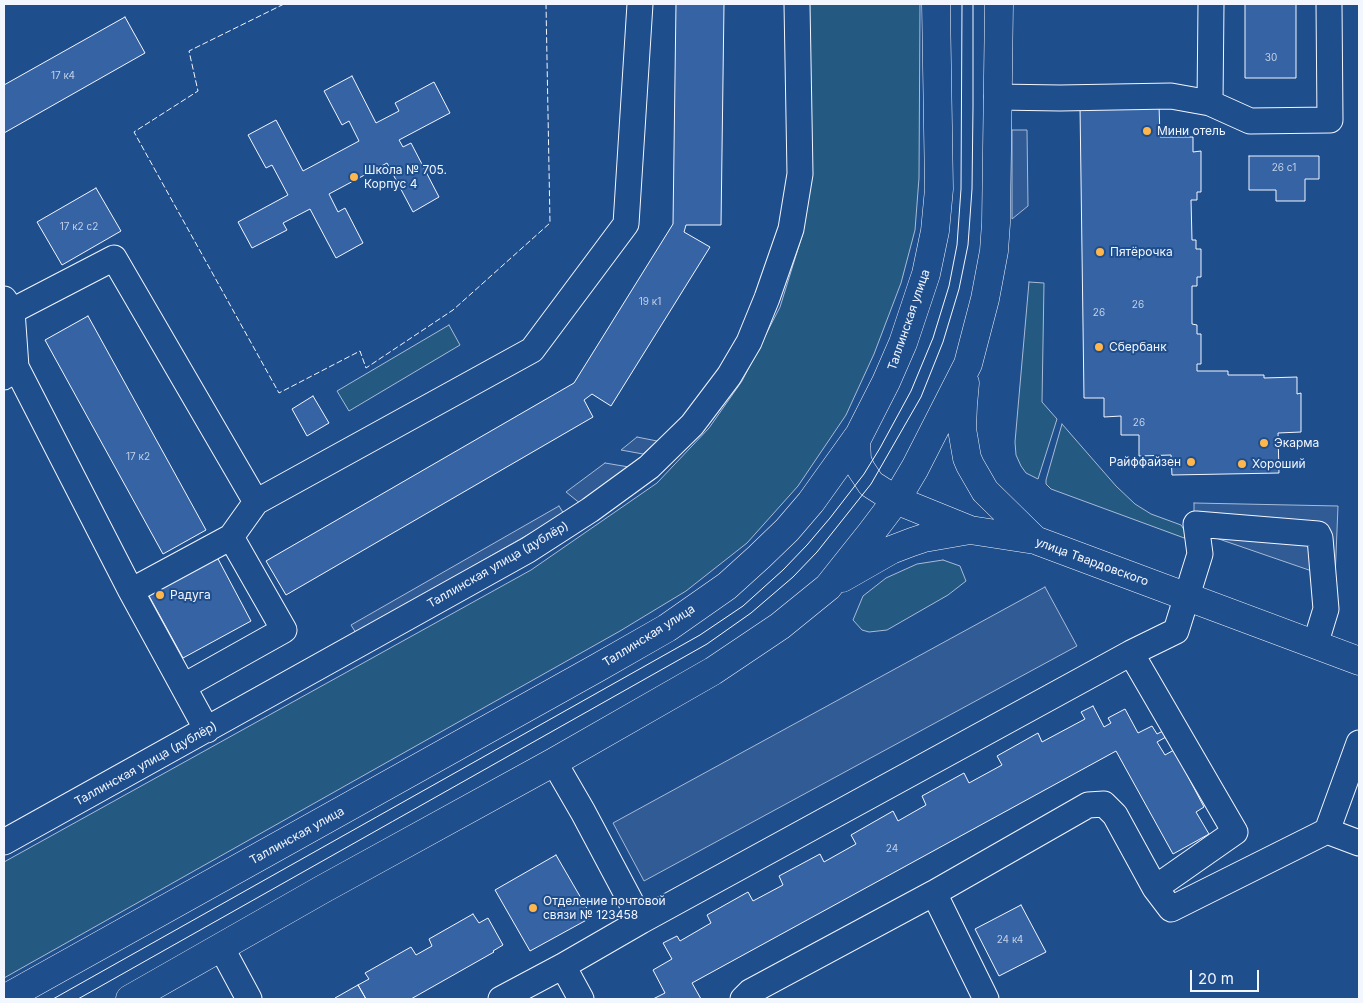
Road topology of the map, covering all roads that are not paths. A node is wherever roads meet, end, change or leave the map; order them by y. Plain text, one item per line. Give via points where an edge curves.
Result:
1 (640, 4) edge
2 (797, 4) edge
3 (936, 4) edge
4 (999, 4) edge
5 (1211, 4) edge
6 (1329, 4) edge
7 (997, 96) junction
8 (1210, 103) junction
9 (8, 305) edge
10 (968, 364) junction
11 (10, 372) edge
12 (856, 439) junction
13 (896, 500) junction
14 (256, 502) junction
15 (970, 530) junction
16 (231, 537) junction
17 (1035, 540) junction
18 (828, 587) junction
19 (131, 591) junction
20 (1188, 597) junction
21 (1315, 645) junction
22 (1131, 653) junction
23 (1359, 661) edge
24 (184, 686) junction
25 (207, 730) junction
26 (1359, 743) edge
27 (554, 762) junction
28 (1327, 830) junction
29 (4, 842) edge
30 (1359, 843) edge
31 (1155, 888) junction
32 (934, 893) junction
33 (641, 921) junction
34 (221, 947) junction
35 (562, 966) junction
36 (4, 999) edge
37 (130, 999) edge
38 (249, 999) edge
39 (501, 999) edge
40 (581, 999) edge
41 (743, 999) edge
42 (986, 999) edge

1 - 14 street via 626,224 532,350
2 - 25 street, Таллинская улица (дублёр) via 800,174 791,229 749,342 730,376 692,425 649,467 528,550
3 - 12 main road, Таллинская улица via 939,189 935,231 903,343
4 - 7 main road
5 - 8 street
6 - 8 street via 1330,120 1250,121
7 - 8 street via 1171,96
7 - 10 main road via 994,251 986,299
9 - 11 street
9 - 14 street via 114,258
10 - 13 main road
10 - 17 main road via 962,429 968,458 985,490
11 - 19 street
12 - 13 main road, улица Твардовского via 861,469 871,484
12 - 36 main road, Таллинская улица via 787,530 727,586 667,628
13 - 15 main road, улица Твардовского
13 - 18 main road
14 - 16 street
15 - 17 main road, улица Твардовского
15 - 18 main road via 903,545
16 - 19 street
16 - 24 street via 284,630
17 - 20 main road, улица Твардовского
18 - 27 main road via 780,626 726,662
19 - 24 street
20 - 21 main road, улица Твардовского
20 - 21 street via 1200,554 1196,524 1318,534 1326,609
20 - 22 street via 1176,631
21 - 23 main road, улица Твардовского
22 - 31 street via 1235,832
22 - 33 street
24 - 25 street
25 - 29 street, Таллинская улица (дублёр)
26 - 28 street
27 - 33 street
27 - 34 main road
28 - 30 street
28 - 31 street via 1171,909
31 - 32 street via 1115,815 1104,804 1088,805
32 - 41 street via 750,992
32 - 42 street
33 - 35 street
34 - 37 main road
34 - 38 street
35 - 39 street
35 - 40 street

